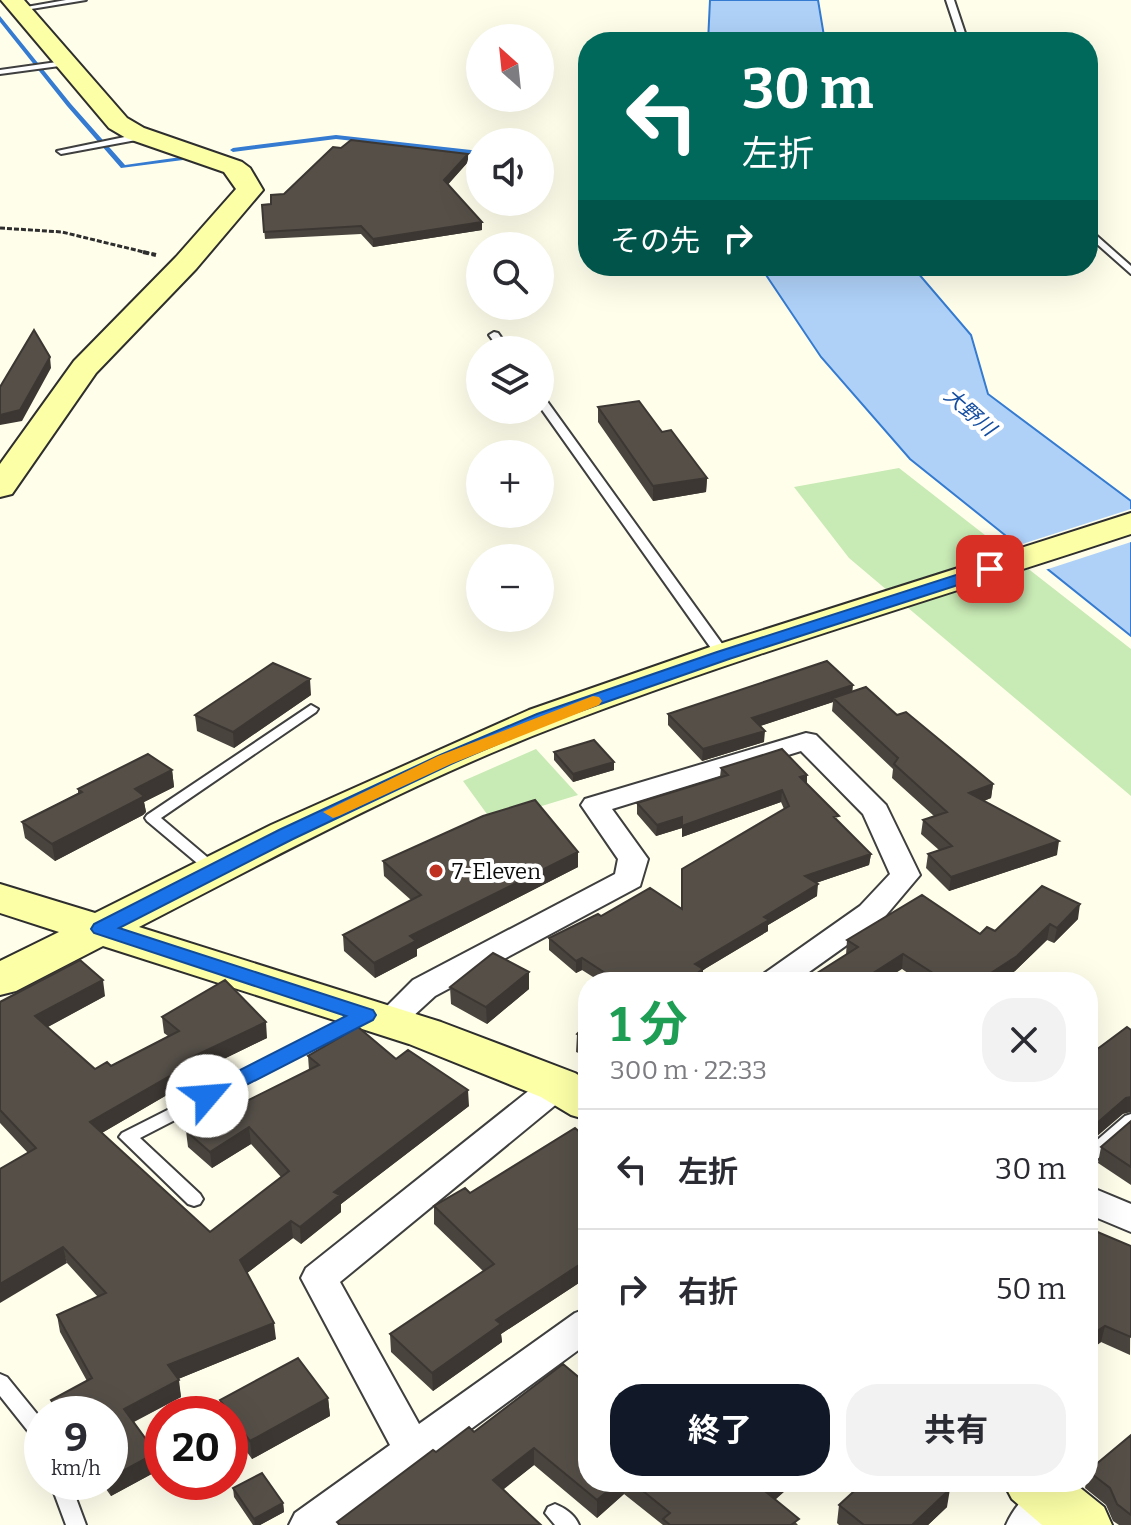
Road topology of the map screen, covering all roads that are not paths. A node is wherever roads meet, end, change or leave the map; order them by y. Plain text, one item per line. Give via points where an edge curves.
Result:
1 (82, 0) edge
2 (950, 0) edge
3 (16, 5) edge
4 (961, 32) edge
5 (56, 64) junction
6 (0, 72) edge
7 (144, 136) junction
8 (61, 151) dead end
9 (1098, 240) edge
10 (1131, 271) edge
11 (554, 419) edge
12 (0, 487) edge
13 (1131, 523) edge
14 (723, 655) junction
15 (311, 709) dead end
16 (214, 870) junction
17 (0, 898) edge
18 (101, 929) junction
19 (787, 972) edge
20 (0, 980) edge
21 (376, 1018) junction
22 (573, 1094) edge
23 (1131, 1120) edge
24 (1098, 1149) edge
25 (194, 1199) dead end
26 (1098, 1204) edge
27 (1131, 1219) edge
28 (578, 1330) edge
29 (0, 1382) edge
30 (24, 1412) edge
31 (413, 1451) junction
32 (67, 1500) edge
33 (76, 1525) edge
34 (309, 1525) edge

1 - 3 lane
2 - 4 lane
3 - 5 street
5 - 6 lane
5 - 7 street via 118,123
7 - 8 lane
7 - 12 street via 233,167 250,190 85,367
9 - 10 lane
11 - 14 lane
13 - 14 street
14 - 16 street via 543,718
15 - 16 lane via 152,818
16 - 18 street
17 - 18 street
18 - 20 street
18 - 21 street
19 - 21 street via 871,913 905,875 876,811 806,741 595,805 633,859 629,879
21 - 22 street
21 - 25 lane via 128,1137
22 - 31 street via 319,1278
23 - 24 lane
26 - 27 street
28 - 31 street
29 - 30 lane
31 - 34 street
32 - 33 lane

